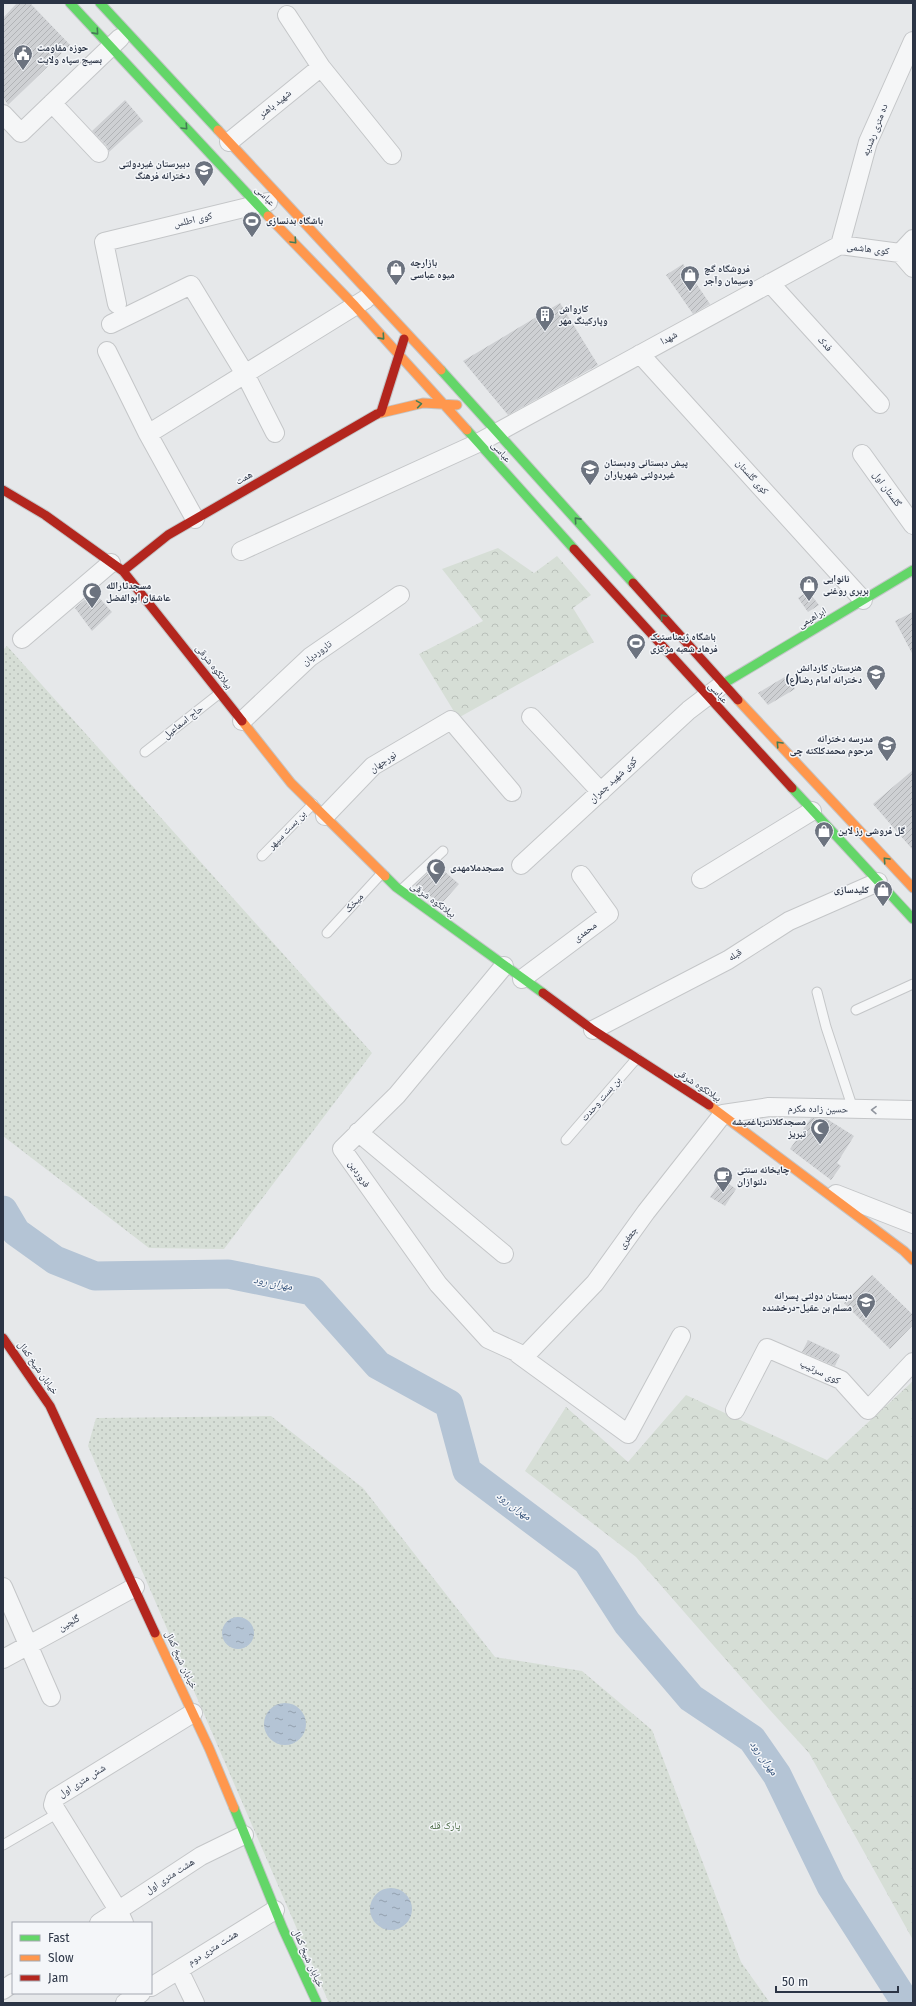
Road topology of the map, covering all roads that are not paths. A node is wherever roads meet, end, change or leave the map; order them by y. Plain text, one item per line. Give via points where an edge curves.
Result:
1 (70, 3) edge
2 (100, 3) edge
3 (287, 15) dead end
4 (127, 32) junction
5 (913, 41) edge
6 (110, 47) junction
7 (321, 67) junction
8 (52, 103) junction
9 (3, 114) edge
10 (229, 142) junction
11 (99, 153) dead end
12 (392, 155) dead end
13 (282, 199) junction
14 (257, 205) junction
15 (913, 239) edge
16 (840, 245) junction
17 (900, 253) junction
18 (913, 268) edge
19 (770, 283) junction
20 (372, 296) junction
21 (117, 304) dead end
22 (355, 306) junction
23 (111, 324) dead end
24 (406, 332) junction
25 (106, 351) dead end
26 (640, 354) junction
27 (400, 356) junction
28 (245, 374) junction
29 (880, 404) dead end
30 (444, 405) junction
31 (474, 406) junction
32 (381, 412) junction
33 (498, 431) junction
34 (275, 433) dead end
35 (148, 434) junction
36 (478, 443) junction
37 (862, 454) dead end
38 (3, 490) edge
39 (195, 519) junction
40 (913, 525) edge
41 (241, 551) dead end
42 (117, 567) junction
43 (913, 570) edge
44 (400, 595) dead end
45 (863, 600) junction
46 (22, 639) dead end
47 (723, 684) junction
48 (220, 693) junction
49 (707, 696) junction
50 (531, 717) dead end
51 (242, 721) junction
52 (146, 752) dead end
53 (512, 792) dead end
54 (601, 792) junction
55 (319, 810) junction
56 (812, 811) junction
57 (443, 851) dead end
58 (262, 856) dead end
59 (521, 865) dead end
60 (382, 873) junction
61 (581, 875) dead end
62 (888, 877) junction
63 (701, 880) dead end
64 (913, 888) edge
65 (401, 890) junction
66 (913, 919) edge
67 (327, 933) dead end
68 (504, 966) junction
69 (522, 979) junction
70 (913, 984) edge
71 (817, 992) dead end
72 (856, 1010) dead end
73 (593, 1030) junction
74 (637, 1058) junction
75 (853, 1109) junction
76 (913, 1110) edge
77 (723, 1114) junction
78 (358, 1132) junction
79 (566, 1140) dead end
80 (821, 1188) junction
81 (913, 1224) edge
82 (504, 1254) dead end
83 (913, 1260) edge
84 (681, 1336) dead end
85 (6, 1346) edge
86 (522, 1355) junction
87 (913, 1362) edge
88 (735, 1410) dead end
89 (3, 1587) edge
90 (135, 1587) junction
91 (28, 1645) junction
92 (3, 1659) edge
93 (51, 1697) dead end
94 (193, 1713) junction
95 (58, 1813) junction
96 (244, 1835) junction
97 (3, 1845) edge
98 (275, 1910) junction
99 (121, 1916) edge
100 (102, 1922) edge
101 (178, 1970) junction
102 (12, 1984) edge
103 (152, 1984) edge
104 (3, 1990) edge
105 (138, 1994) edge
106 (125, 2003) edge
107 (195, 2003) edge
108 (317, 2003) edge

1 -> 6 main road, عباسى
2 - 4 main road, عباسى
3 - 7 street
4 - 6 street
4 - 10 main road, عباسى
5 - 16 street, ده متری رشدیه via 868,142
6 - 8 street
6 -> 14 main road, عباسى
7 - 10 street, شهید باهنر
7 - 12 street
8 - 9 street via 21,133
8 - 11 street
10 - 13 main road, عباسى
13 - 14 street, کوی اطلس
13 - 20 main road, عباسى
14 - 21 street, کوی اطلس via 104,242
14 -> 22 main road, عباسى
15 - 17 street
16 - 17 street, کوی هاشمی
16 - 19 street, شهدا
17 - 18 street, کوی هاشمی
19 - 26 street, شهدا
19 - 29 street, فدک
20 - 22 street
20 - 24 main road, عباسى
22 -> 27 main road, عباسى
22 - 28 street
23 - 28 street via 191,284
24 - 27 main road
24 - 31 main road, عباسى
25 - 35 street
26 - 33 street, شهدا
26 - 45 street, کوی گلستان
27 - 30 main road, عباسى
27 - 32 main road
28 - 34 street
28 - 35 street
30 - 31 main road, همت
32 -> 30 main road, همت via 423,403
30 - 36 main road, عباسى
31 - 33 main road, عباسى
32 - 39 main road, همت
33 - 36 street, شهدا
47 -> 33 main road, عباسى
35 - 39 street
36 - 41 street, شهدا
36 - 49 main road, عباسى
37 - 40 street, گلستان اول
38 - 42 main road, بیلانکوه شرقی via 45,515
39 - 42 main road, همت
42 - 46 street
42 - 48 main road, بیلانکوه شرقی
43 - 45 main road, ابراهیمی
44 - 51 street, تاروردیان via 310,656
45 - 47 main road, ابراهیمی
47 - 49 street, کوی شهید چمران
62 -> 47 main road, عباسى
48 - 51 main road, بیلانکوه شرقی
48 - 52 lane, حاج اسماعیل
49 - 54 street, کوی شهید چمران
49 - 56 main road, عباسى
50 - 54 street
51 - 55 main road, بیلانکوه شرقی via 292,783
53 - 55 street, نورجهان via 451,720 373,766
54 - 59 street, کوی شهید چمران
55 - 58 lane, بن بست سپهر
55 - 60 main road, بیلانکوه شرقی
56 - 62 main road, عباسى
56 - 63 street
57 - 65 lane
60 - 65 main road, بیلانکوه شرقی
60 - 67 lane, میخک
61 - 69 street, محمدی via 609,914
62 - 64 main road, عباسى
62 - 66 main road, عباسى
62 - 73 street, قبله via 789,921 728,960
65 - 68 main road, بیلانکوه شرقی
68 - 69 main road, بیلانکوه شرقی
68 - 78 street, فروردین via 398,1095
69 - 73 main road, بیلانکوه شرقی
70 - 72 lane
71 - 75 lane
73 - 74 main road, بیلانکوه شرقی
74 - 77 main road, بیلانکوه شرقی
74 - 79 lane, بن بست وحدت
76 -> 75 street, حسین زاده مکرم
75 - 77 street, حسین زاده مکرم via 769,1108
77 - 80 main road, بیلانکوه شرقی
77 - 86 street, جعفری via 646,1212 595,1283
78 - 82 street
78 - 86 street, فروردین via 342,1149 428,1271 488,1339
80 - 81 street
80 - 83 main road, بیلانکوه شرقی
84 - 86 street via 628,1434
85 - 90 main road, خیابان شیخ کمال via 50,1406
87 - 88 street, کوی سرتیپ via 868,1410 841,1380 767,1348
89 - 91 street
90 - 91 street, گلچین
90 - 94 main road, خیابان شیخ کمال
91 - 92 street, گلچین
91 - 93 street
94 - 95 street, شش متری اول via 55,1798 53,1805
94 - 96 main road, خیابان شیخ کمال
95 - 97 lane
95 - 99 street, شش متری اول
96 - 98 main road, خیابان شیخ کمال
96 - 99 street, هشت متری اول via 201,1856
98 - 101 street, هشت متری دوم
98 - 108 main road, خیابان شیخ کمال
99 - 100 street, هشت متری اول
101 - 103 street, هشت متری دوم
101 - 107 street
102 - 104 street
105 - 106 street, هشت متری دوم

